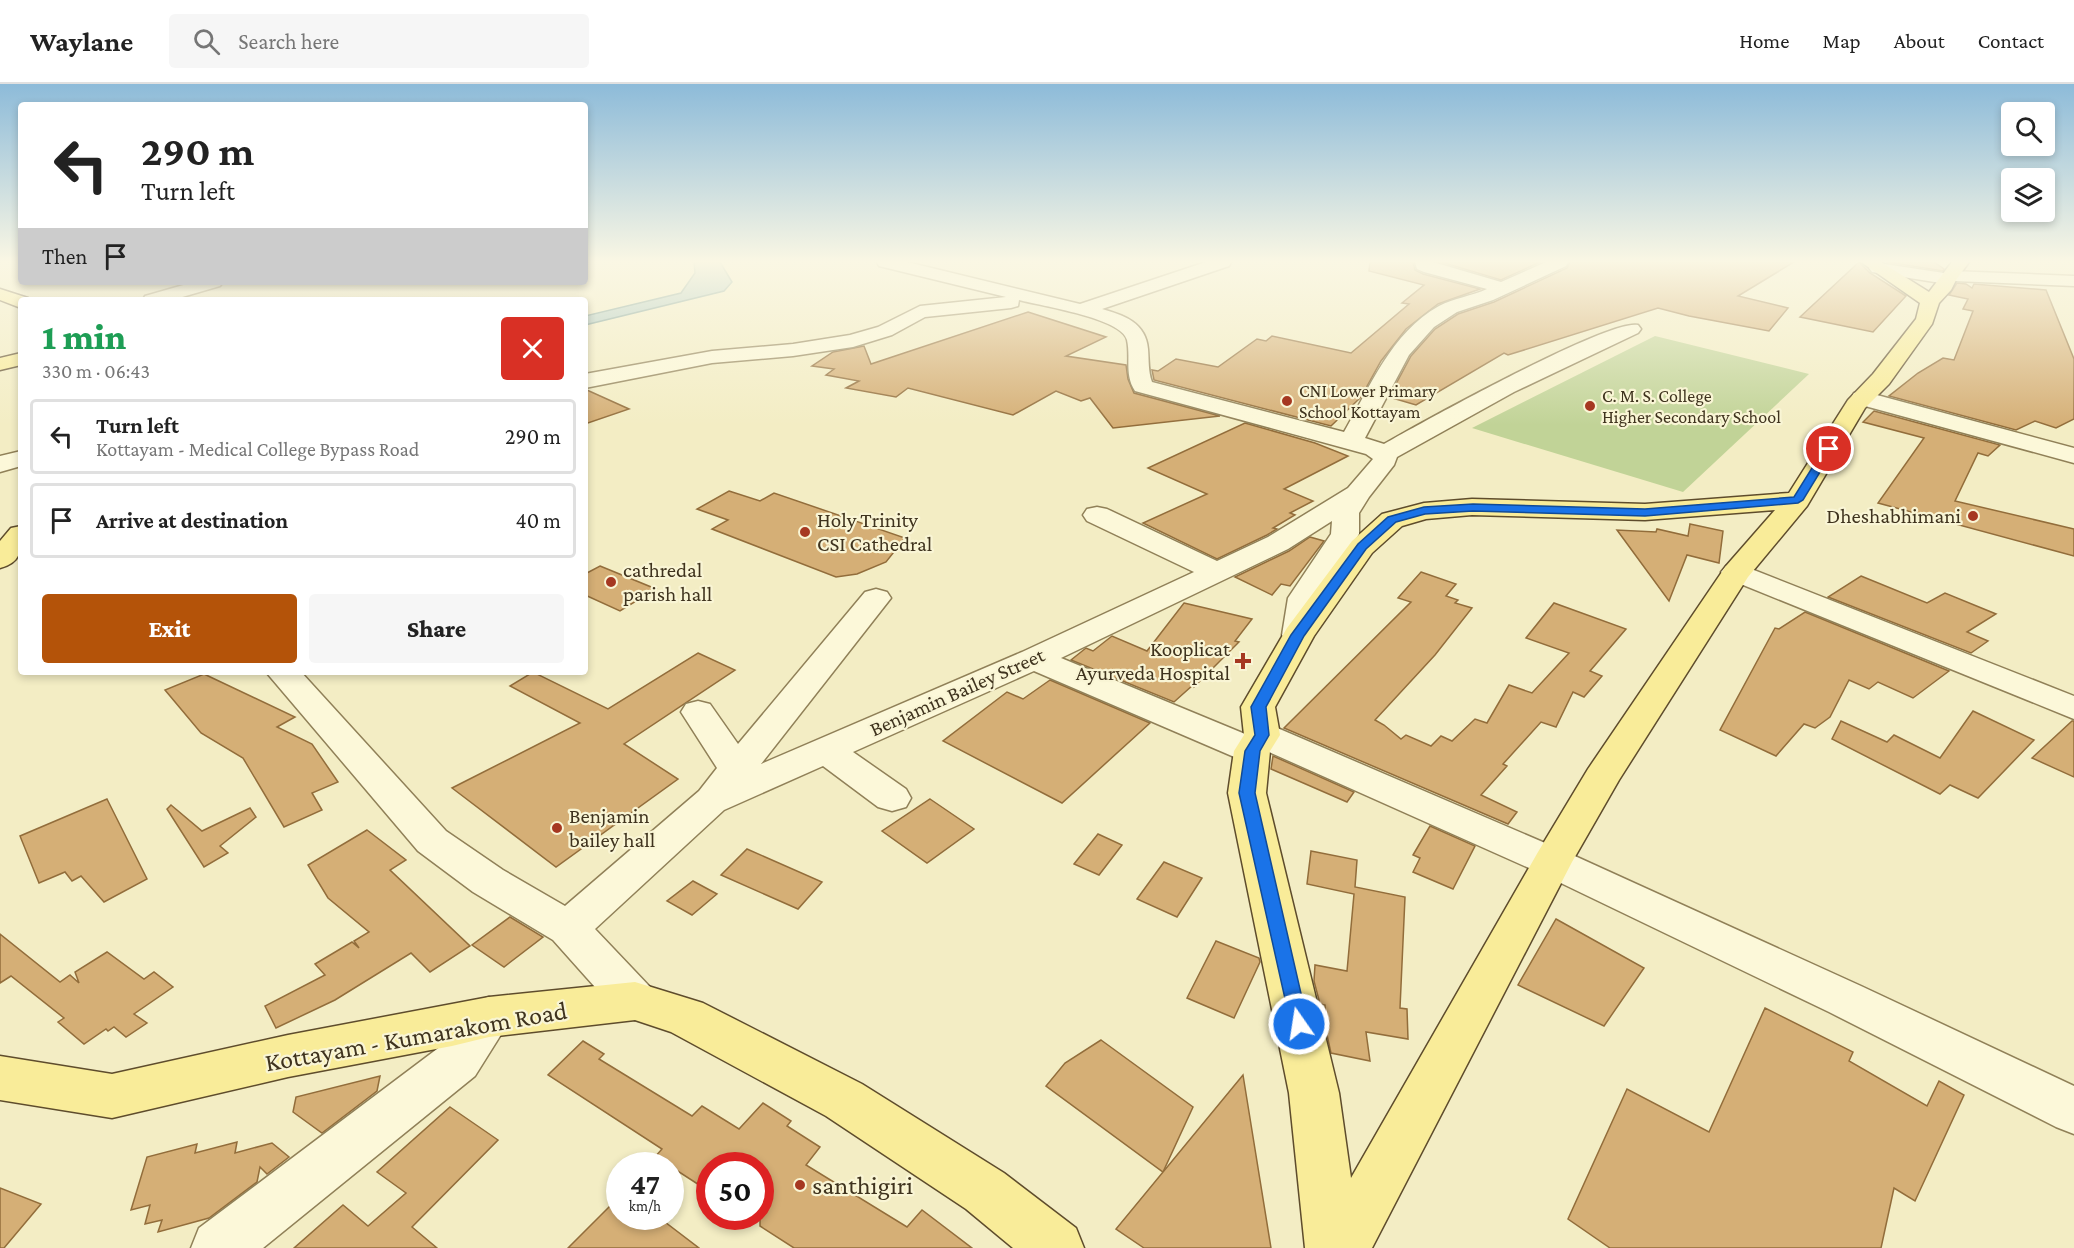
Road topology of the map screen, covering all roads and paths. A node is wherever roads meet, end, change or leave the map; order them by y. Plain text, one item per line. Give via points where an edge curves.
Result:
1 (912, 316) edge
2 (1101, 316) edge
3 (1438, 316) edge
4 (1926, 316) edge
5 (1631, 329) dead end
6 (18, 360) edge
7 (0, 364) edge
8 (588, 380) edge
9 (1862, 398) junction
10 (2074, 437) edge
11 (1351, 442) junction
12 (2051, 449) junction
13 (1385, 454) junction
14 (2074, 456) edge
15 (18, 459) edge
16 (0, 464) edge
17 (1357, 494) junction
18 (1798, 500) junction
19 (1097, 515) dead end
20 (18, 538) edge
21 (0, 559) edge
22 (1218, 572) junction
23 (1736, 572) junction
24 (876, 598) dead end
25 (1298, 635) junction
26 (1034, 659) junction
27 (286, 675) edge
28 (2074, 708) edge
29 (698, 712) dead end
30 (1257, 743) junction
31 (826, 750) junction
32 (736, 769) junction
33 (892, 798) dead end
34 (710, 801) junction
35 (1552, 862) junction
36 (568, 928) junction
37 (635, 1001) junction
38 (489, 1017) junction
39 (0, 1077) edge
40 (2074, 1111) edge
41 (219, 1248) edge
42 (1056, 1248) edge
43 (1333, 1248) edge
44 (1342, 1248) edge

1 - 8 street via 885,331 853,341 712,357
2 - 11 street via 1128,326 1138,338 1138,379 1143,386
3 - 11 street via 1411,339 1386,373
4 - 9 main road via 1881,379
5 - 13 street via 1552,363
6 - 7 main road
9 - 12 street
9 - 18 main road
10 - 12 street
11 - 13 street
12 - 14 street
13 - 17 street, Benjamin Bailey Street via 1385,460
15 - 16 street
17 - 22 street, Benjamin Bailey Street via 1278,543
17 - 25 street via 1346,513 1345,534 1303,598
18 - 23 main road
18 - 25 main road via 1645,512 1483,507 1424,511 1392,520 1362,547
19 - 22 street
20 - 21 main road
22 - 26 street, Benjamin Bailey Street
23 - 28 street
23 - 35 main road via 1601,778
24 - 32 street
25 - 30 main road via 1258,707
26 - 30 street
26 - 31 street, Benjamin Bailey Street
27 - 36 street via 432,841 488,881
29 - 32 street
30 - 35 street
30 - 43 main road via 1247,793 1314,1093
31 - 33 street
31 - 34 street, Benjamin Bailey Street
32 - 34 street
34 - 36 street, Benjamin Bailey Street
35 - 40 street
35 - 44 main road
36 - 37 street
37 - 38 main road, Kottayam - Kumarakom Road
37 - 42 main road, Kottayam - Kumarakom Road via 686,1017 844,1100 986,1191
38 - 39 main road, Kottayam - Kumarakom Road via 111,1096
38 - 41 street via 458,1061

